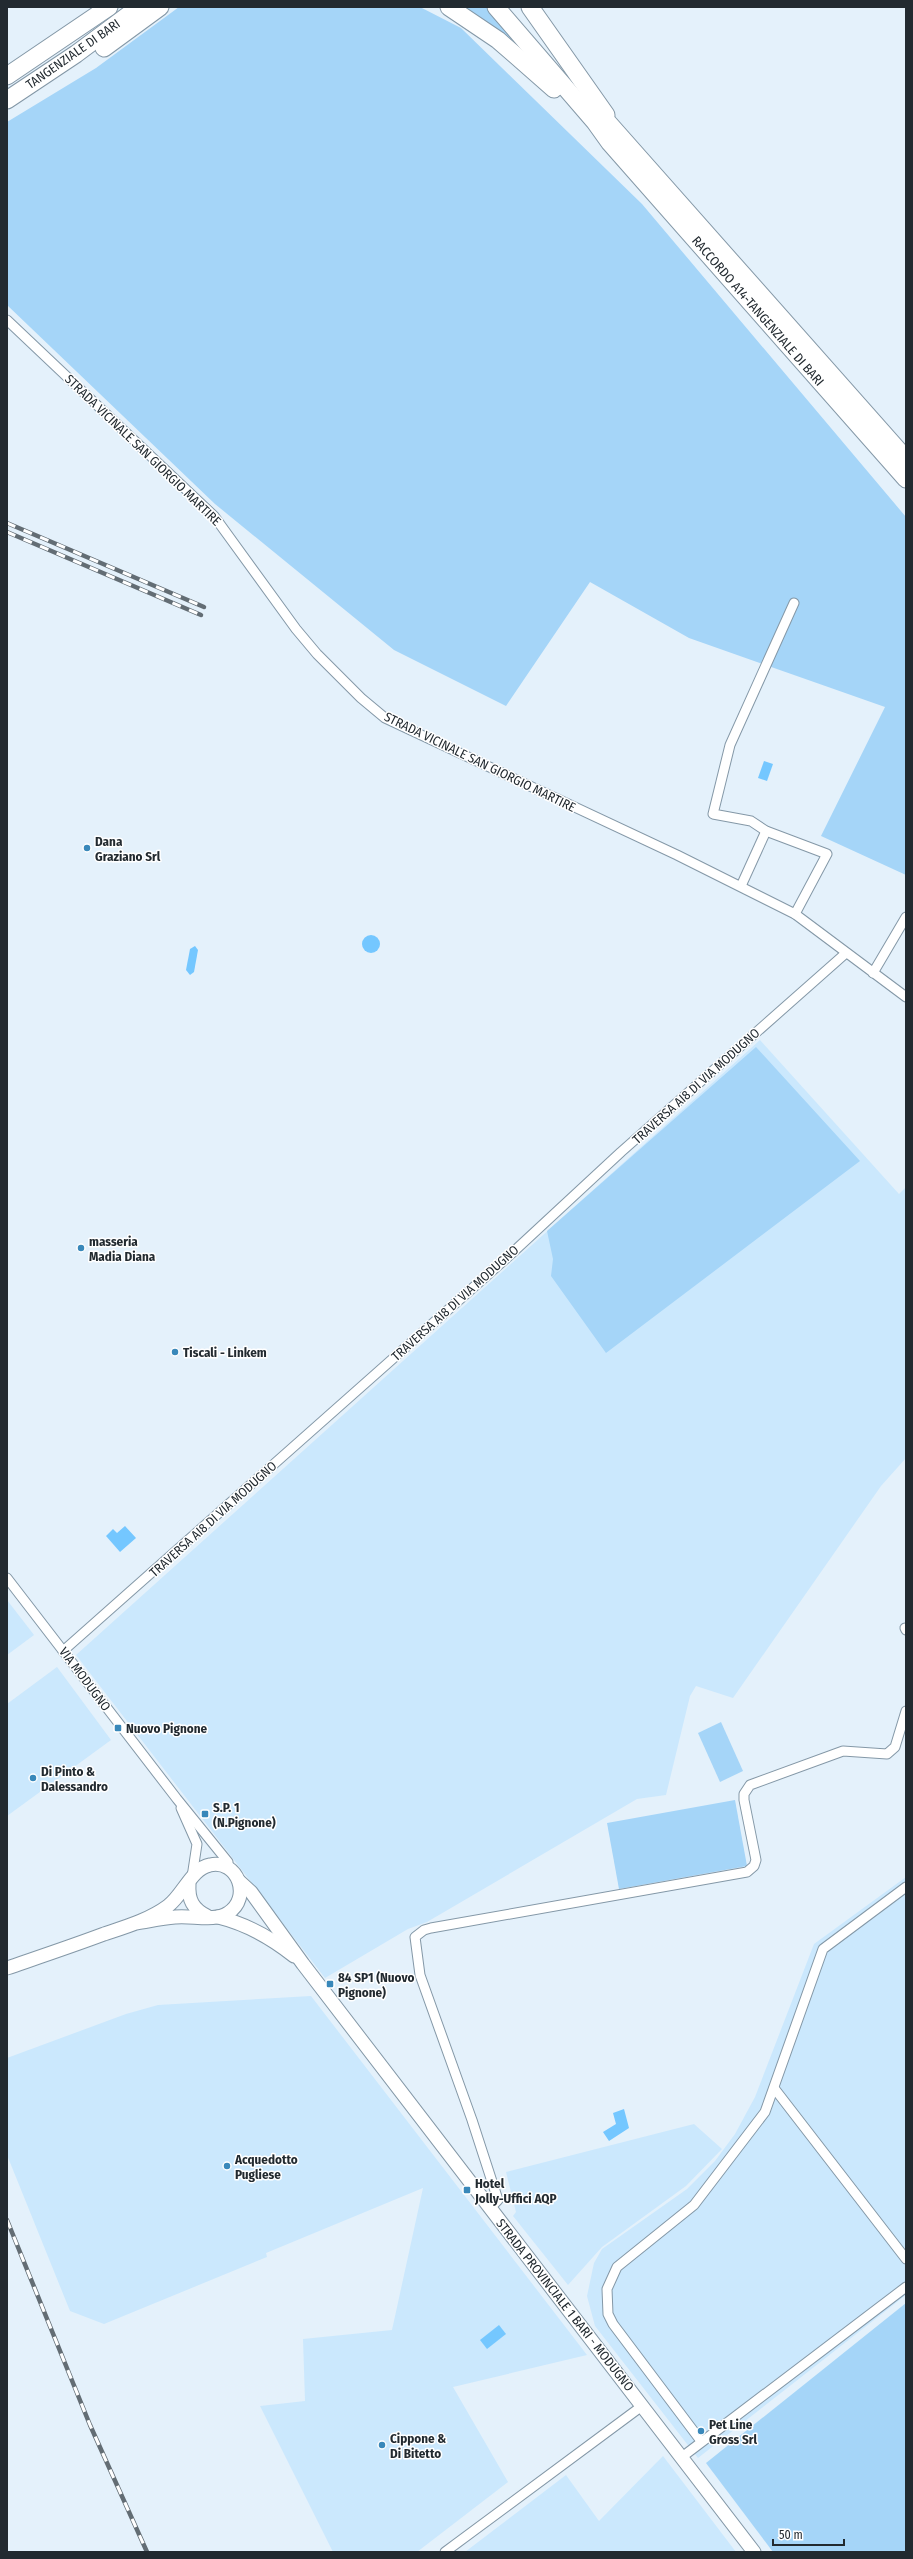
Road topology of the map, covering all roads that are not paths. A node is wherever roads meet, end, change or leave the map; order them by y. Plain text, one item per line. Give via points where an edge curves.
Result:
1 (109, 7) edge
2 (139, 7) edge
3 (160, 7) edge
4 (449, 7) edge
5 (496, 7) edge
6 (508, 7) edge
7 (530, 7) edge
8 (76, 54) junction
9 (7, 76) edge
10 (7, 100) edge
11 (614, 137) junction
12 (7, 320) edge
13 (906, 459) edge
14 (906, 479) edge
15 (794, 603) dead end
16 (766, 831) junction
17 (740, 886) junction
18 (795, 914) junction
19 (906, 917) edge
20 (903, 927) edge
21 (846, 953) junction
22 (873, 973) junction
23 (906, 997) edge
24 (7, 1578) edge
25 (63, 1651) junction
26 (906, 1711) edge
27 (177, 1799) junction
28 (228, 1868) junction
29 (190, 1880) junction
30 (239, 1881) junction
31 (906, 1887) edge
32 (212, 1917) junction
33 (136, 1923) junction
34 (303, 1964) junction
35 (7, 1968) edge
36 (774, 2088) junction
37 (490, 2208) junction
38 (906, 2258) edge
39 (906, 2287) edge
40 (642, 2406) junction
41 (701, 2442) junction
42 (682, 2457) junction
43 (445, 2552) edge
44 (754, 2552) edge

1 - 9 highway, TANGENZIALE DI BARI
2 - 8 highway, TANGENZIALE DI BARI
3 - 8 highway via 104,48
4 - 11 highway via 520,58
5 - 11 highway via 595,122
6 - 11 highway
7 - 11 highway
8 - 10 highway, TANGENZIALE DI BARI
11 - 13 highway, RACCORDO A14-TANGENZIALE DI BARI
11 - 14 highway, RACCORDO A14-TANGENZIALE DI BARI
12 - 17 street, STRADA VICINALE SAN GIORGIO MARTIRE via 214,516 300,634 338,676 385,718
15 - 16 street via 730,745 713,814 744,819
16 - 17 street
16 - 18 street via 827,854
17 - 18 street, STRADA VICINALE SAN GIORGIO MARTIRE
18 - 21 street, STRADA VICINALE SAN GIORGIO MARTIRE
19 - 20 street
20 - 22 street
21 - 22 street, STRADA VICINALE SAN GIORGIO MARTIRE
21 - 25 street, TRAVERSA AI8 DI VIA MODUGNO
22 - 23 street, STRADA VICINALE SAN GIORGIO MARTIRE
24 - 25 street, VIA MODUGNO
25 - 27 street, VIA MODUGNO
26 - 37 street via 895,1747 887,1754 843,1752 750,1786 744,1794 744,1800 756,1860 747,1872 431,1928 415,1937 420,1975 498,2200
27 - 28 street, VIA MODUGNO via 195,1818 228,1862
27 - 29 street, VIA MODUGNO via 197,1844
28 - 29 street via 210,1864 200,1868
28 - 30 street
29 - 32 street via 191,1904 197,1911
29 - 33 street via 167,1907
30 - 32 street via 240,1897 235,1907 228,1914
30 - 34 street, STRADA PROVINCIALE 1 BARI - MODUGNO via 251,1892
31 - 36 street via 823,1949
32 - 33 street via 175,1917
32 - 34 street, STRADA PROVINCIALE 1 BARI - MODUGNO via 235,1921 268,1936
33 - 35 street
34 - 37 street, STRADA PROVINCIALE 1 BARI - MODUGNO
36 - 38 street
36 - 41 street via 765,2112 694,2205 618,2266 607,2289 608,2314 613,2324
37 - 40 street, STRADA PROVINCIALE 1 BARI - MODUGNO
39 - 41 street
40 - 42 street, STRADA PROVINCIALE 1 BARI - MODUGNO
40 - 43 street
41 - 42 street
42 - 44 street, STRADA PROVINCIALE 1 BARI - MODUGNO

